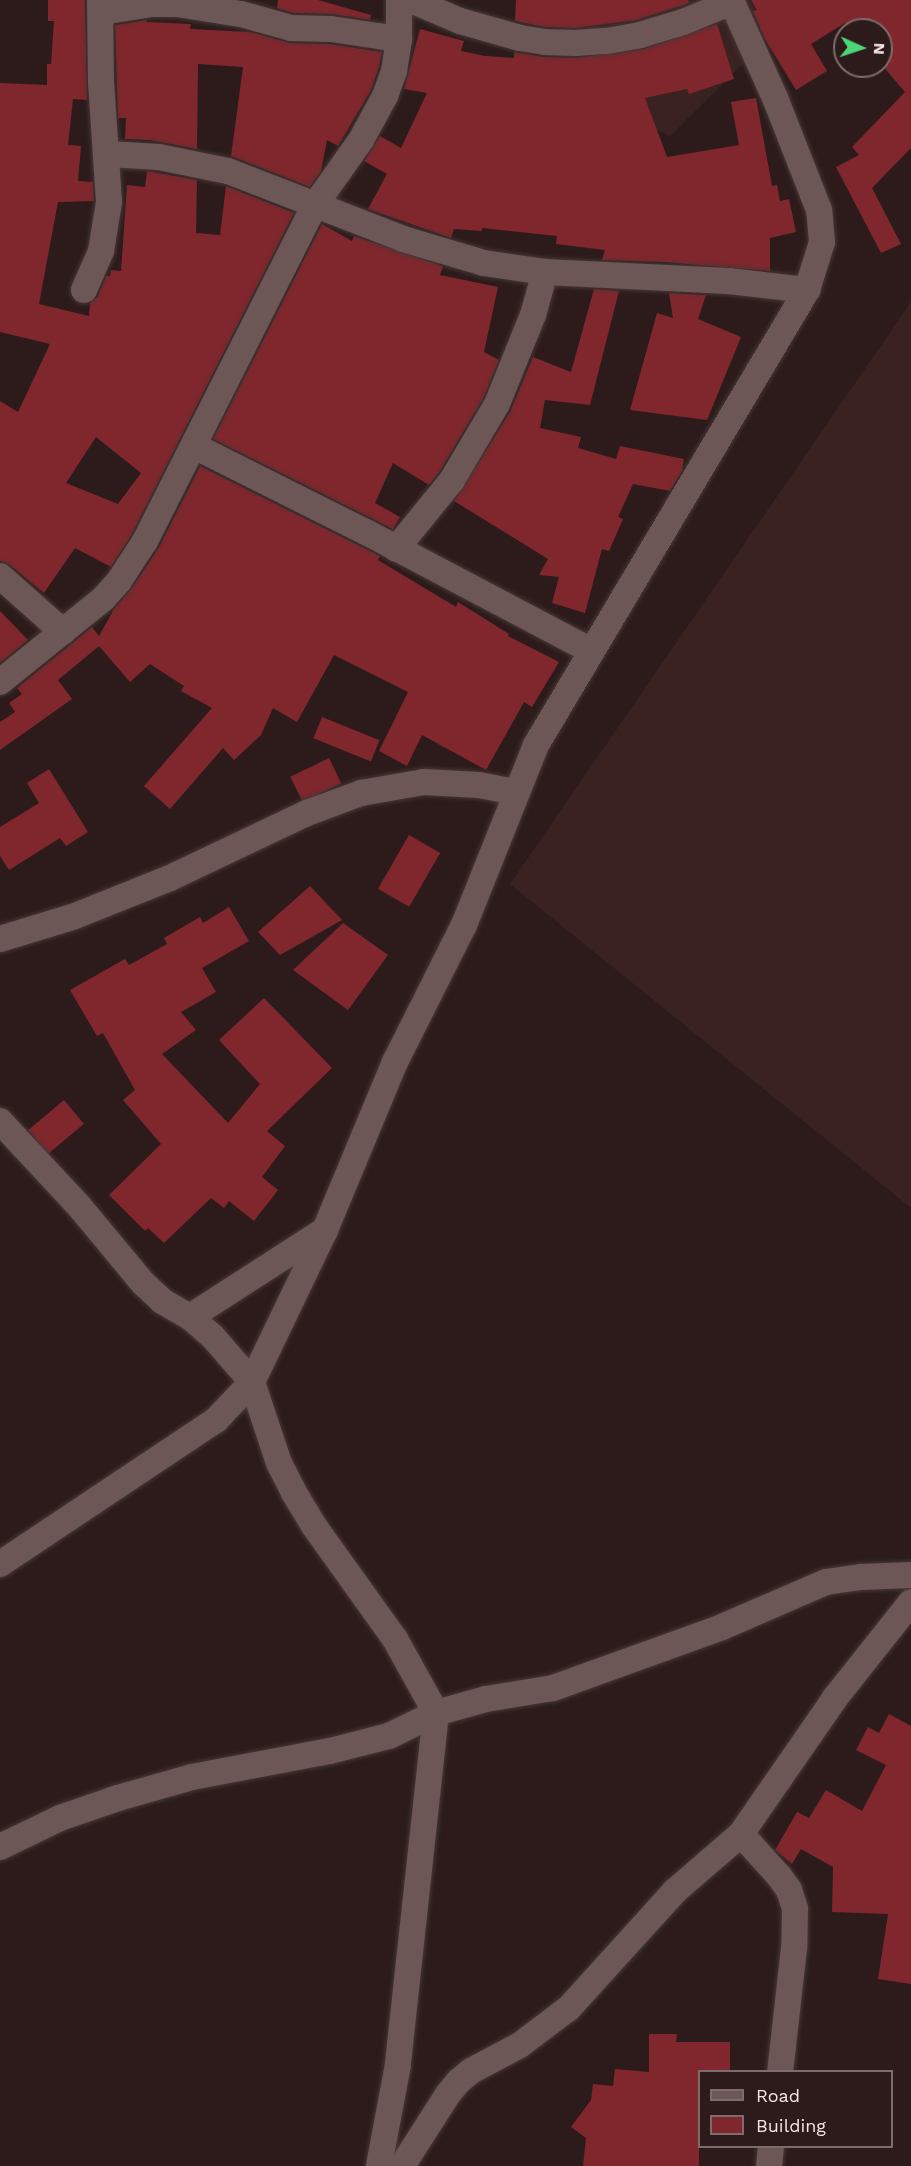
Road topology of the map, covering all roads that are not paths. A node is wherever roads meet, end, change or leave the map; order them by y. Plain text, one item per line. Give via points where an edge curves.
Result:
1 (399, 0) edge
2 (411, 0) edge
3 (731, 1) edge
4 (100, 6) edge
5 (399, 39) junction
6 (108, 154) junction
7 (315, 205) junction
8 (545, 272) junction
9 (84, 290) dead end
10 (807, 290) junction
11 (194, 446) junction
12 (396, 549) junction
13 (0, 576) edge
14 (63, 632) junction
15 (591, 651) junction
16 (0, 682) edge
17 (516, 792) junction
18 (0, 939) edge
19 (0, 1121) edge
20 (325, 1230) junction
21 (190, 1317) junction
22 (252, 1382) junction
23 (0, 1564) edge
24 (911, 1575) edge
25 (911, 1602) edge
26 (436, 1713) junction
27 (741, 1834) junction
28 (0, 1847) edge
29 (780, 2070) edge
30 (771, 2148) edge
31 (379, 2166) edge
32 (402, 2166) edge
33 (769, 2166) edge

1 - 5 street
2 - 3 street via 460,21 520,38 575,43 640,35
3 - 10 street via 819,210 822,242
4 - 5 street via 177,4 241,14 291,28 332,29
4 - 6 street via 101,83
5 - 7 street via 394,71 374,118
6 - 7 street via 159,156 228,171
6 - 9 street via 107,228
7 - 8 street via 440,251 484,263
7 - 11 street
8 - 10 street via 729,281
8 - 12 street via 533,315 497,404 452,480
10 - 15 street
11 - 12 street
11 - 14 street via 119,582
12 - 15 street
13 - 14 street
14 - 16 street
15 - 17 street via 536,746
17 - 18 street via 424,782 361,793 307,813 170,878 75,916
17 - 20 street via 464,925 395,1062
19 - 21 street via 80,1206 143,1282 162,1301
20 - 21 street
20 - 22 street
21 - 22 street
22 - 23 street via 216,1420
22 - 26 street via 279,1463 293,1491 396,1639
24 - 26 street via 826,1582 722,1627 553,1688 486,1699
25 - 27 street via 835,1698
26 - 28 street via 389,1736 192,1777 118,1798 60,1818
26 - 31 street via 398,2065
27 - 29 street via 779,1876 795,1909
27 - 32 street via 675,1890 569,2008 520,2045 459,2081
30 - 33 street

